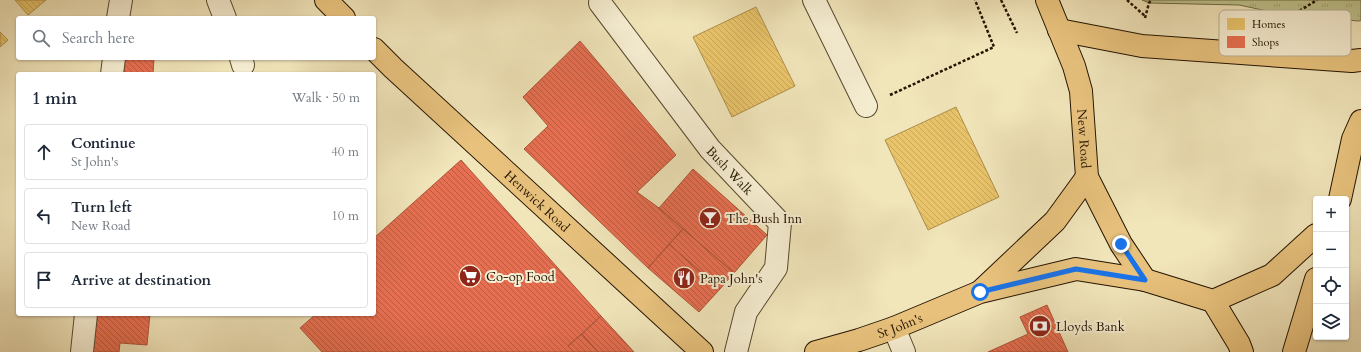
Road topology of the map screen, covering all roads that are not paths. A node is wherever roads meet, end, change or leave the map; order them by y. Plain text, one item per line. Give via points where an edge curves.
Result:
1 (121, 0) edge
2 (218, 0) edge
3 (326, 0) edge
4 (814, 0) edge
5 (1047, 0) edge
6 (600, 3) dead end
7 (118, 16) edge
8 (224, 16) edge
9 (342, 16) edge
10 (1059, 30) junction
11 (376, 51) edge
12 (1219, 52) edge
13 (1282, 56) edge
14 (114, 60) edge
15 (1361, 60) edge
16 (112, 72) edge
17 (866, 106) road end
18 (1361, 121) edge
19 (1087, 177) junction
20 (1341, 196) edge
21 (1313, 238) edge
22 (1145, 280) junction
23 (1313, 289) edge
24 (980, 292) junction
25 (1213, 300) junction
26 (86, 316) edge
27 (894, 328) junction
28 (82, 352) edge
29 (702, 352) edge
30 (736, 352) edge
31 (816, 352) edge
32 (904, 352) edge
33 (1242, 352) edge
34 (1294, 352) edge

1 - 7 street
2 - 8 street
3 - 9 main road
4 - 17 street
5 - 10 main road, New Road
6 - 30 street, Bush Walk via 710,149 780,223 776,268 746,312
10 - 12 main road via 1142,46
10 - 19 main road, New Road via 1081,91
11 - 29 main road, Henwick Road
13 - 15 main road
14 - 16 street
18 - 20 main road via 1353,139
19 - 22 main road, New Road via 1121,244
19 - 24 main road, St John's via 1055,221
21 - 25 main road via 1272,275
22 - 24 main road, St John's via 1076,269
22 - 25 main road
23 - 34 main road
24 - 27 main road, St John's
25 - 33 main road
26 - 28 street
27 - 31 main road, St John's
27 - 32 street

